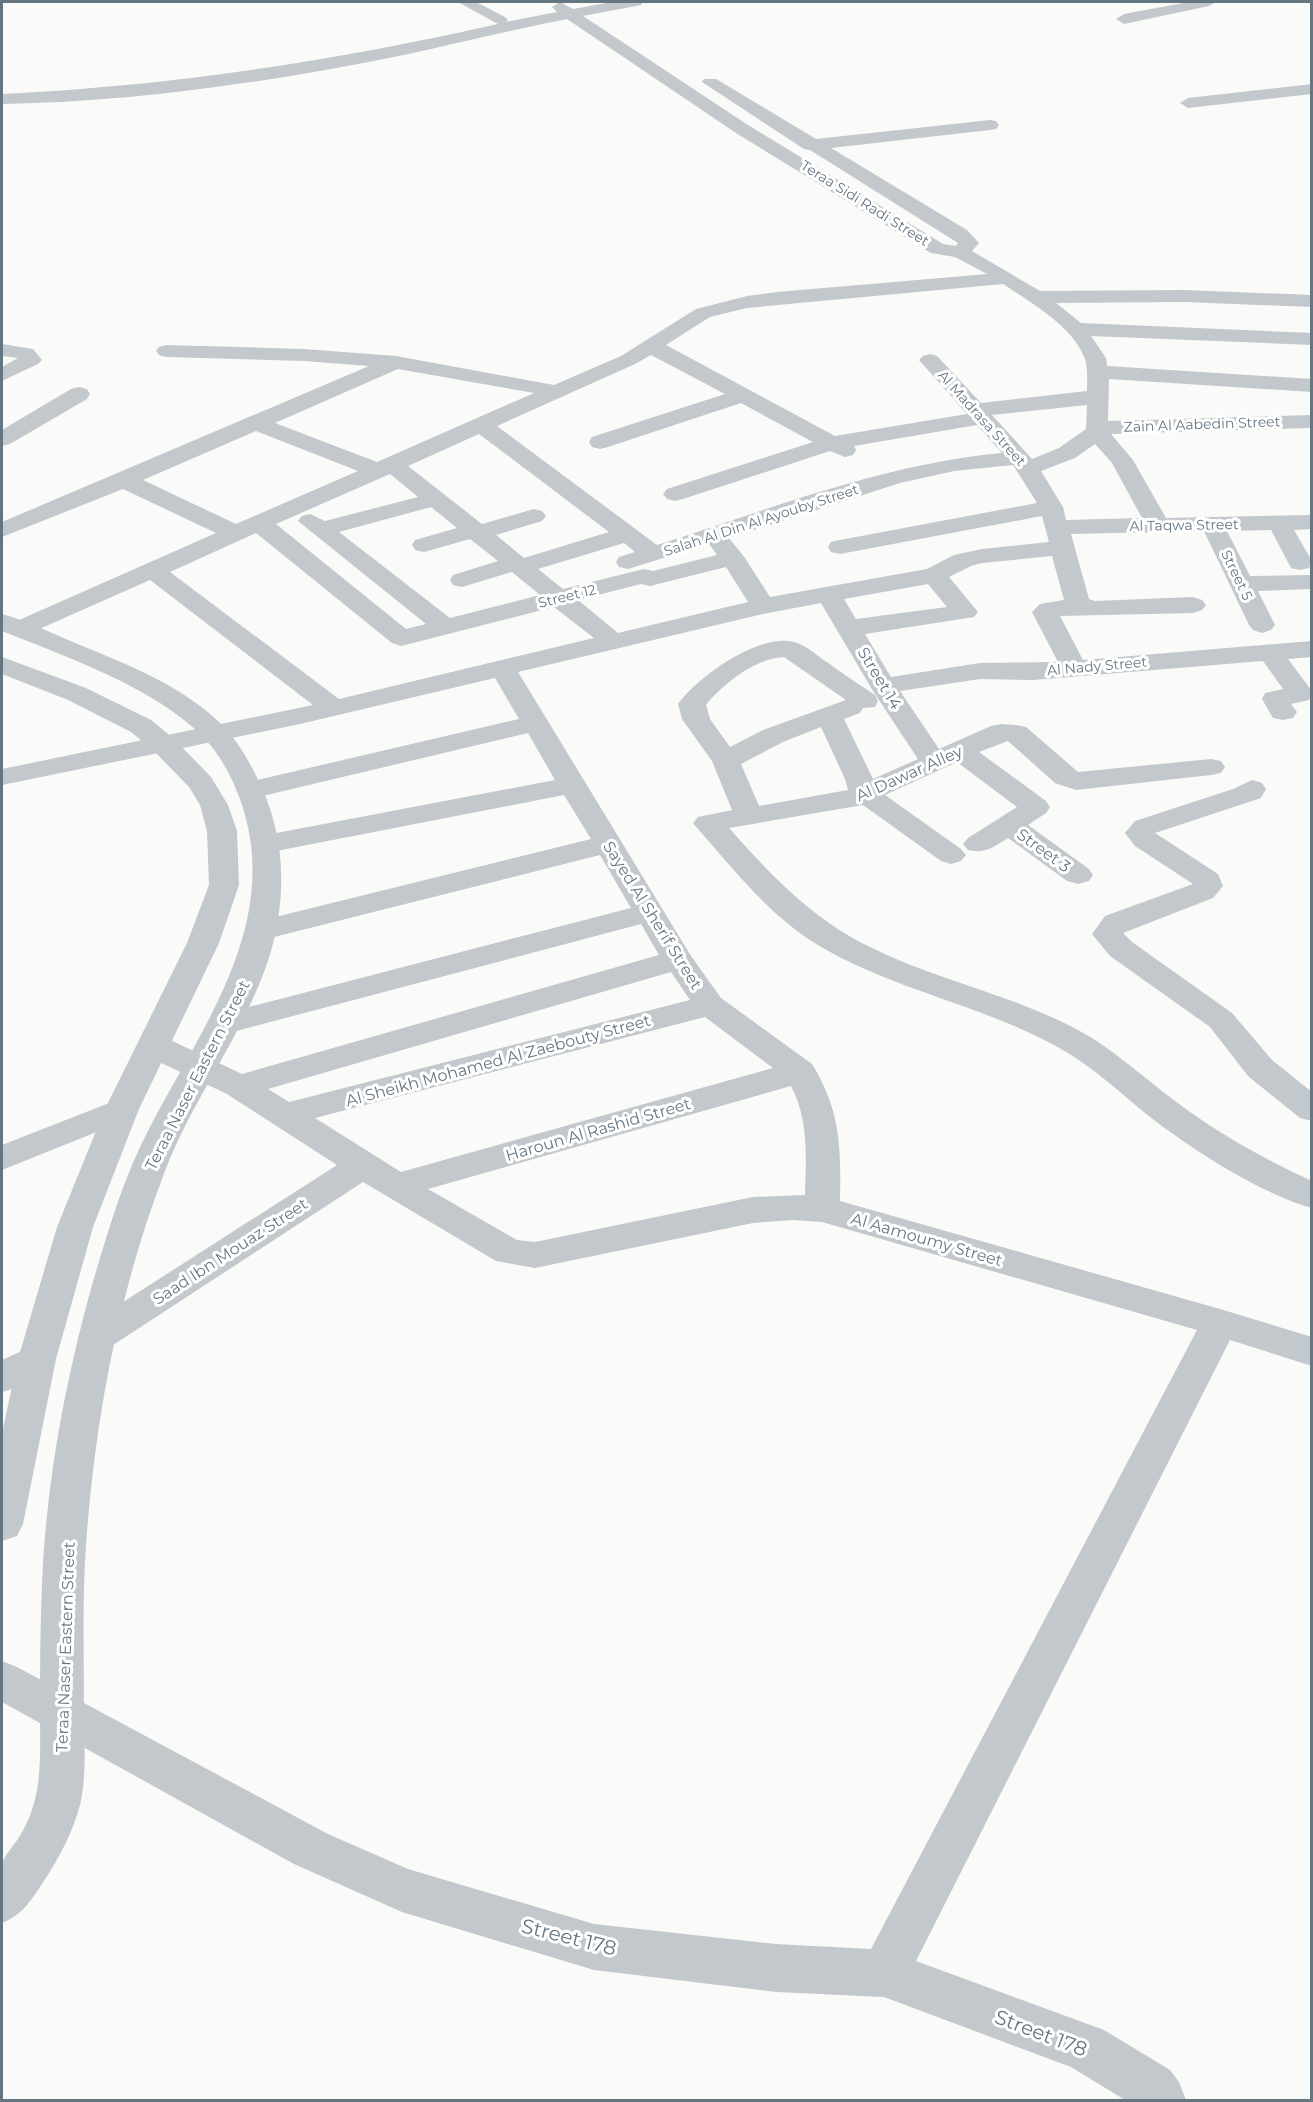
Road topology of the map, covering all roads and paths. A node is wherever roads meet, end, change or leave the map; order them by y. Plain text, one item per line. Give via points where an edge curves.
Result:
1 (465, 2) edge
2 (636, 2) edge
3 (1209, 2) edge
4 (585, 10) edge
5 (1124, 19) dead end
6 (500, 20) junction
7 (699, 75) dead end
8 (1311, 89) edge
9 (2, 90) edge
10 (2, 99) edge
11 (1188, 103) dead end
12 (990, 125) dead end
13 (810, 145) junction
14 (960, 252) junction
15 (1007, 278) junction
16 (1036, 297) junction
17 (1221, 297) junction
18 (1311, 301) edge
19 (1076, 329) junction
20 (1240, 336) junction
21 (1311, 339) edge
22 (651, 346) junction
23 (2, 350) edge
24 (166, 351) dead end
25 (930, 360) dead end
26 (396, 362) junction
27 (1098, 372) junction
28 (2, 375) edge
29 (1311, 386) edge
30 (558, 392) junction
31 (79, 394) dead end
32 (744, 395) junction
33 (1096, 397) junction
34 (979, 414) junction
35 (255, 423) junction
36 (1310, 425) edge
37 (482, 426) junction
38 (1097, 430) junction
39 (2, 439) edge
40 (600, 442) dead end
41 (833, 443) junction
42 (1023, 463) junction
43 (386, 468) junction
44 (877, 468) junction
45 (124, 480) junction
46 (675, 494) dead end
47 (436, 499) junction
48 (292, 508) junction
49 (534, 516) dead end
50 (259, 522) junction
51 (1311, 522) edge
52 (1279, 523) junction
53 (1158, 525) junction
54 (1212, 525) junction
55 (1057, 528) junction
56 (321, 529) junction
57 (2, 530) edge
58 (477, 532) junction
59 (235, 533) junction
60 (627, 534) junction
61 (714, 535) junction
62 (424, 545) dead end
63 (840, 547) dead end
64 (654, 554) junction
65 (733, 558) junction
66 (628, 562) dead end
67 (518, 565) junction
68 (152, 570) junction
69 (1306, 573) edge
70 (934, 575) junction
71 (462, 580) dead end
72 (1241, 584) junction
73 (828, 594) junction
74 (559, 598) junction
75 (1193, 605) dead end
76 (763, 606) junction
77 (1082, 607) junction
78 (10, 625) edge
79 (1262, 625) dead end
80 (446, 627) junction
81 (850, 628) junction
82 (614, 642) junction
83 (1311, 649) edge
84 (1270, 652) junction
85 (2, 665) edge
86 (502, 668) junction
87 (1074, 668) junction
88 (883, 686) junction
89 (334, 708) junction
90 (1284, 712) dead end
91 (829, 715) junction
92 (536, 723) junction
93 (215, 733) junction
94 (164, 744) junction
95 (946, 756) junction
96 (726, 761) junction
97 (1211, 767) dead end
98 (2, 777) edge
99 (573, 785) junction
100 (1252, 789) dead end
101 (250, 790) junction
102 (865, 794) junction
103 (749, 816) junction
104 (1010, 825) junction
105 (266, 844) junction
106 (608, 844) junction
107 (978, 844) dead end
108 (951, 855) dead end
109 (1078, 875) dead end
110 (650, 912) junction
111 (262, 930) junction
112 (678, 960) junction
113 (710, 1005) junction
114 (225, 1023) junction
115 (154, 1046) junction
116 (200, 1067) junction
117 (800, 1072) junction
118 (239, 1086) junction
119 (1308, 1103) edge
120 (122, 1110) junction
121 (286, 1114) junction
122 (2, 1158) edge
123 (363, 1165) junction
124 (396, 1186) junction
125 (1311, 1196) edge
126 (822, 1209) junction
127 (1220, 1323) junction
128 (97, 1337) junction
129 (1311, 1352) edge
130 (37, 1359) junction
131 (2, 1377) edge
132 (2, 1524) edge
133 (2, 1680) edge
134 (62, 1715) junction
135 (2, 1900) edge
136 (884, 1973) junction
137 (1161, 2100) edge

1 - 6 street
2 - 4 street
3 - 5 street
4 - 6 street
4 - 10 street via 298,69 137,89
4 - 14 street, Teraa Sidi Radi Street via 742,129 938,249
6 - 9 street via 352,51 240,69 95,85
7 - 13 street
8 - 11 street
12 - 13 street
13 - 14 street via 960,234 969,243
14 - 15 street, Teraa Sidi Radi Street
15 - 16 street, Teraa Sidi Radi Street
15 - 22 street via 747,302 703,314
16 - 17 street
16 - 19 street, Teraa Sidi Radi Street
17 - 18 street
17 - 20 street
19 - 20 street
19 - 27 street, Teraa Sidi Radi Street via 1095,358
20 - 21 street
22 - 30 street
22 - 32 street
23 - 28 street via 26,353 31,360
24 - 26 street
25 - 34 street, Al Madrasa Street
26 - 30 street
26 - 35 street
27 - 29 street
27 - 33 street, Teraa Sidi Radi Street
30 - 37 street
31 - 39 street
32 - 40 street
32 - 41 street
33 - 34 street
33 - 38 street, Teraa Sidi Radi Street
34 - 41 street
34 - 42 street, Al Madrasa Street
35 - 43 street
35 - 45 street
36 - 38 street, Zain Al Aabedin Street
37 - 43 street
37 - 60 street
38 - 42 street, Salah Al Din Al Ayouby Street via 1067,453
38 - 53 street via 1122,460
41 - 44 street
41 - 46 street
42 - 44 street, Salah Al Din Al Ayouby Street
42 - 55 street, Al Madrasa Street
43 - 47 street
43 - 48 street
44 - 61 street, Salah Al Din Al Ayouby Street
45 - 57 street
45 - 59 street
47 - 56 street
47 - 58 street
48 - 50 street
48 - 56 street
49 - 58 street
50 - 59 street
50 - 80 street, Street 12 via 401,638
51 - 52 street, Al Taqwa Street
52 - 54 street, Al Taqwa Street
52 - 69 street
53 - 54 street, Al Taqwa Street
53 - 55 street, Al Taqwa Street
54 - 72 street, Street 5
55 - 63 street
55 - 70 street
55 - 77 street, Al Madrasa Street via 1077,602
56 - 80 street
58 - 62 street
58 - 67 street
59 - 68 street
60 - 64 street
60 - 67 street
61 - 64 street, Salah Al Din Al Ayouby Street
61 - 65 street
64 - 66 street, Salah Al Din Al Ayouby Street
65 - 74 street, Street 12
65 - 76 street
67 - 71 street
67 - 74 street
68 - 78 street
68 - 89 street
69 - 72 street
70 - 73 street
70 - 81 street via 965,612
72 - 79 street, Street 5
73 - 76 street
73 - 81 street, Street 14
74 - 80 street, Street 12
74 - 82 street
75 - 77 street
76 - 82 street
77 - 87 street via 1045,612
78 - 93 street, Teraa Naser Eastern Street via 156,689 188,709
81 - 88 street, Street 14
82 - 86 street
83 - 84 street, Al Nady Street
84 - 87 street, Al Nady Street
84 - 90 street via 1300,693 1275,699
85 - 94 street via 77,694 141,726
86 - 89 street
86 - 92 street, Sayed Al Sherif Street
87 - 88 street, Al Nady Street via 980,671
88 - 95 street, Street 14
89 - 93 street
91 - 96 street via 773,736
91 - 96 street via 865,701 790,649 766,652 723,676 692,704 696,719
91 - 102 street
92 - 99 street, Sayed Al Sherif Street
92 - 101 street
93 - 94 street
93 - 101 street, Teraa Naser Eastern Street
94 - 98 street
94 - 115 street via 201,783 214,805 222,831 224,885
95 - 97 street, Al Dawar Alley via 1001,732 1016,733 1065,777 1076,781
95 - 102 street, Al Dawar Alley
95 - 104 street, Street 3 via 1036,807
96 - 103 street
99 - 105 street
99 - 106 street, Sayed Al Sherif Street
100 - 119 street via 1145,827 1140,833 1145,840 1198,873 1208,886 1202,892 1116,923 1107,934 1121,949 1221,1020 1260,1068
101 - 105 street, Teraa Naser Eastern Street
102 - 103 street, Al Dawar Alley via 837,803
102 - 108 street
103 - 125 street, Al Dawar Alley via 708,823 779,902 831,939 1059,1034 1112,1068 1192,1130
104 - 107 street, Street 3
104 - 109 street, Street 3
105 - 111 street, Teraa Naser Eastern Street via 268,886
106 - 110 street, Sayed Al Sherif Street
106 - 111 street
110 - 112 street, Sayed Al Sherif Street
110 - 114 street
111 - 114 street, Teraa Naser Eastern Street via 248,976
112 - 113 street, Sayed Al Sherif Street
112 - 118 street
113 - 117 street, Sayed Al Sherif Street
113 - 121 street, Al Sheikh Mohamed Al Zaebouty Street
114 - 116 street, Teraa Naser Eastern Street
115 - 116 street
115 - 120 street
116 - 118 street
116 - 128 street, Teraa Naser Eastern Street via 157,1148 123,1241
117 - 124 street, Haroun Al Rashid Street
117 - 126 street, Sayed Al Sherif Street via 819,1108 824,1141
118 - 121 street
120 - 122 street
120 - 130 street via 75,1227
121 - 123 street
123 - 124 street
123 - 128 street, Saad Ibn Mouaz Street
124 - 126 street, Al Aamoumy Street via 509,1252 535,1255 753,1210
126 - 127 street, Al Aamoumy Street
127 - 129 street, Al Aamoumy Street
127 - 136 street
128 - 134 street, Teraa Naser Eastern Street via 75,1456 63,1579
130 - 131 street
130 - 132 street
133 - 134 street, Street 178
134 - 135 street, Teraa Naser Eastern Street via 62,1783 53,1818 34,1858
134 - 136 street, Street 178 via 311,1849 402,1890 594,1947 776,1968
136 - 137 street, Street 178 via 1086,2048 1152,2088

